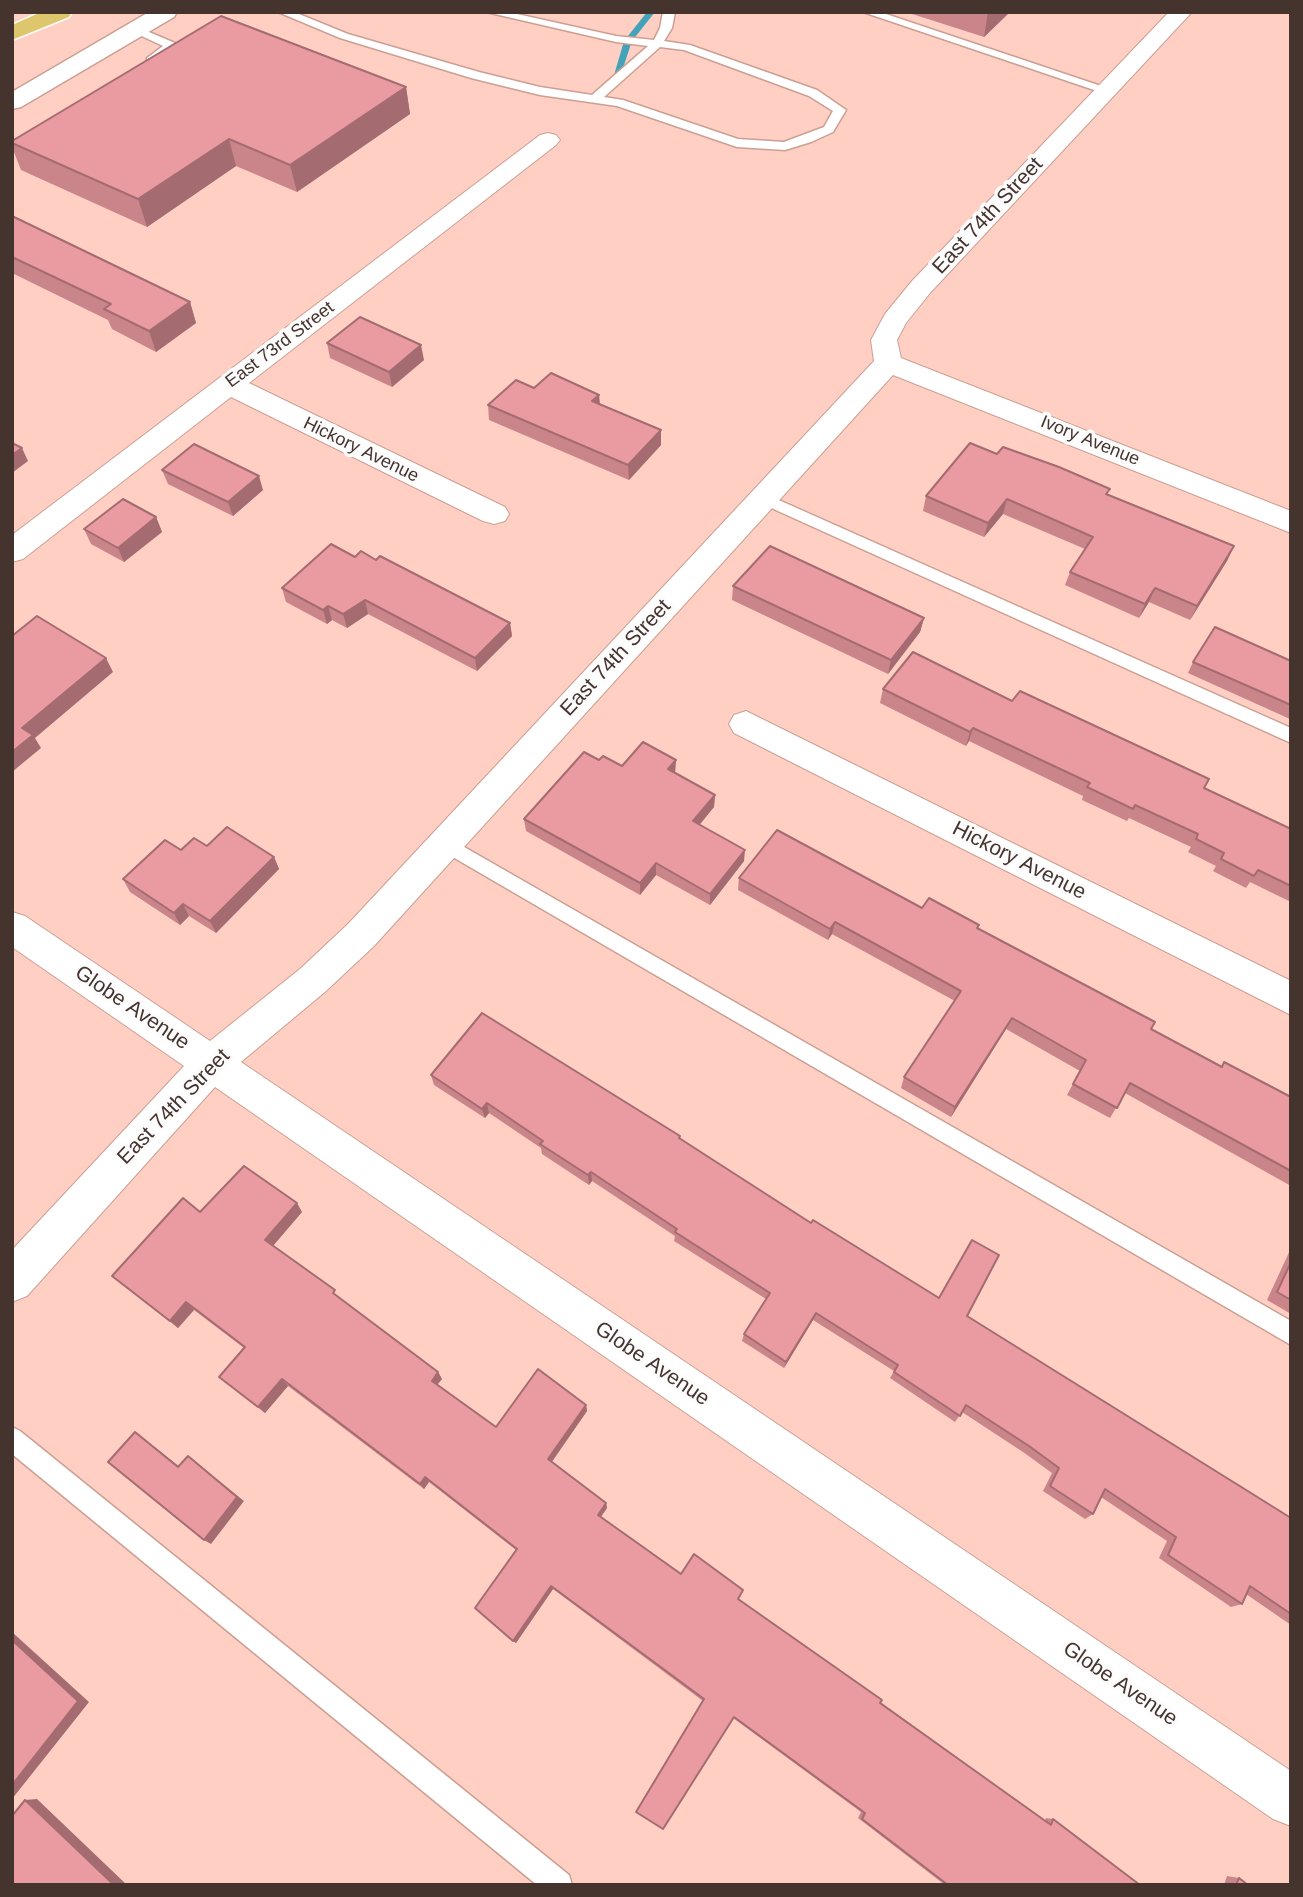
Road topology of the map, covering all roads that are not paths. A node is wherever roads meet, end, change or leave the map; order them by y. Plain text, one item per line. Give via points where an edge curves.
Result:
1 (45, 12) edge
2 (61, 12) edge
3 (166, 12) edge
4 (283, 12) edge
5 (491, 12) edge
6 (669, 12) edge
7 (868, 12) edge
8 (1181, 12) edge
9 (137, 30) junction
10 (12, 32) edge
11 (657, 44) junction
12 (135, 69) edge
13 (1107, 90) junction
14 (596, 99) junction
15 (12, 102) edge
16 (548, 140) dead end
17 (888, 363) junction
18 (229, 385) junction
19 (763, 498) junction
20 (494, 514) dead end
21 (1291, 523) edge
22 (12, 551) edge
23 (746, 724) dead end
24 (1291, 736) edge
25 (445, 844) junction
26 (12, 927) edge
27 (1291, 999) edge
28 (212, 1063) junction
29 (12, 1280) edge
30 (1291, 1334) edge
31 (12, 1438) edge
32 (1291, 1801) edge
33 (559, 1885) edge

1 - 10 highway
2 - 10 highway
3 - 9 main road
4 - 14 lane via 344,36 475,75
5 - 11 lane
6 - 11 lane
7 - 13 lane
8 - 13 street, East 74th Street
9 - 12 lane via 171,45
9 - 15 main road
11 - 14 lane
11 - 14 lane via 686,47 813,93 840,110 829,129 807,139 785,146 757,146
13 - 17 street, East 74th Street via 894,320 884,340
16 - 18 street, East 73rd Street
17 - 19 street, East 74th Street
17 - 21 street, Ivory Avenue
18 - 20 street, Hickory Avenue
18 - 22 street, East 73rd Street
19 - 24 lane
19 - 25 street, East 74th Street
23 - 27 street, Hickory Avenue
25 - 28 street, East 74th Street via 361,935
25 - 30 lane
26 - 28 street, Globe Avenue
28 - 29 street, East 74th Street
28 - 32 street, Globe Avenue
31 - 33 lane

